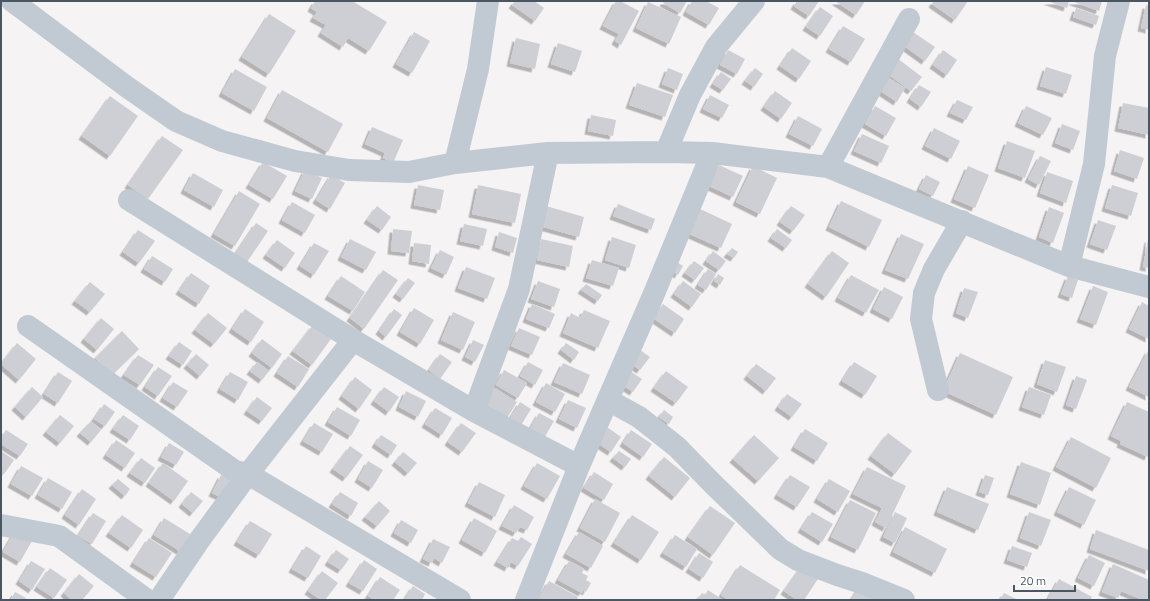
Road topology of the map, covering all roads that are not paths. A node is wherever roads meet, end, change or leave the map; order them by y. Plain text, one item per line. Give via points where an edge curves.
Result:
1 (12, 1) edge
2 (488, 1) edge
3 (754, 1) edge
4 (1119, 1) edge
5 (909, 19) dead end
6 (666, 152) junction
7 (548, 153) junction
8 (712, 153) junction
9 (455, 163) junction
10 (828, 167) junction
11 (129, 200) dead end
12 (962, 221) junction
13 (1069, 266) junction
14 (1149, 286) edge
15 (28, 326) dead end
16 (353, 340) junction
17 (938, 390) dead end
18 (608, 400) junction
19 (474, 411) junction
20 (579, 466) junction
21 (248, 474) junction
22 (1, 525) edge
23 (147, 600) edge
24 (159, 600) edge
25 (460, 600) edge
26 (526, 600) edge
27 (904, 600) edge

1 - 9 street via 176,121 222,141 295,160 349,170 409,172
2 - 9 street via 478,69
3 - 6 street via 716,47 690,95
4 - 13 street via 1104,56 1094,164
5 - 10 street
6 - 7 street
6 - 8 street
7 - 9 street
7 - 19 street via 519,289
8 - 10 street
8 - 18 street
10 - 12 street
11 - 16 street
12 - 13 street
12 - 17 street via 934,269 924,293 921,319
13 - 14 street
15 - 21 street via 235,471
16 - 19 street
16 - 21 street
18 - 20 street
18 - 27 street via 638,417 677,447 780,549 798,560
19 - 20 street
20 - 26 street
21 - 24 street
21 - 25 street
22 - 23 street via 59,536

